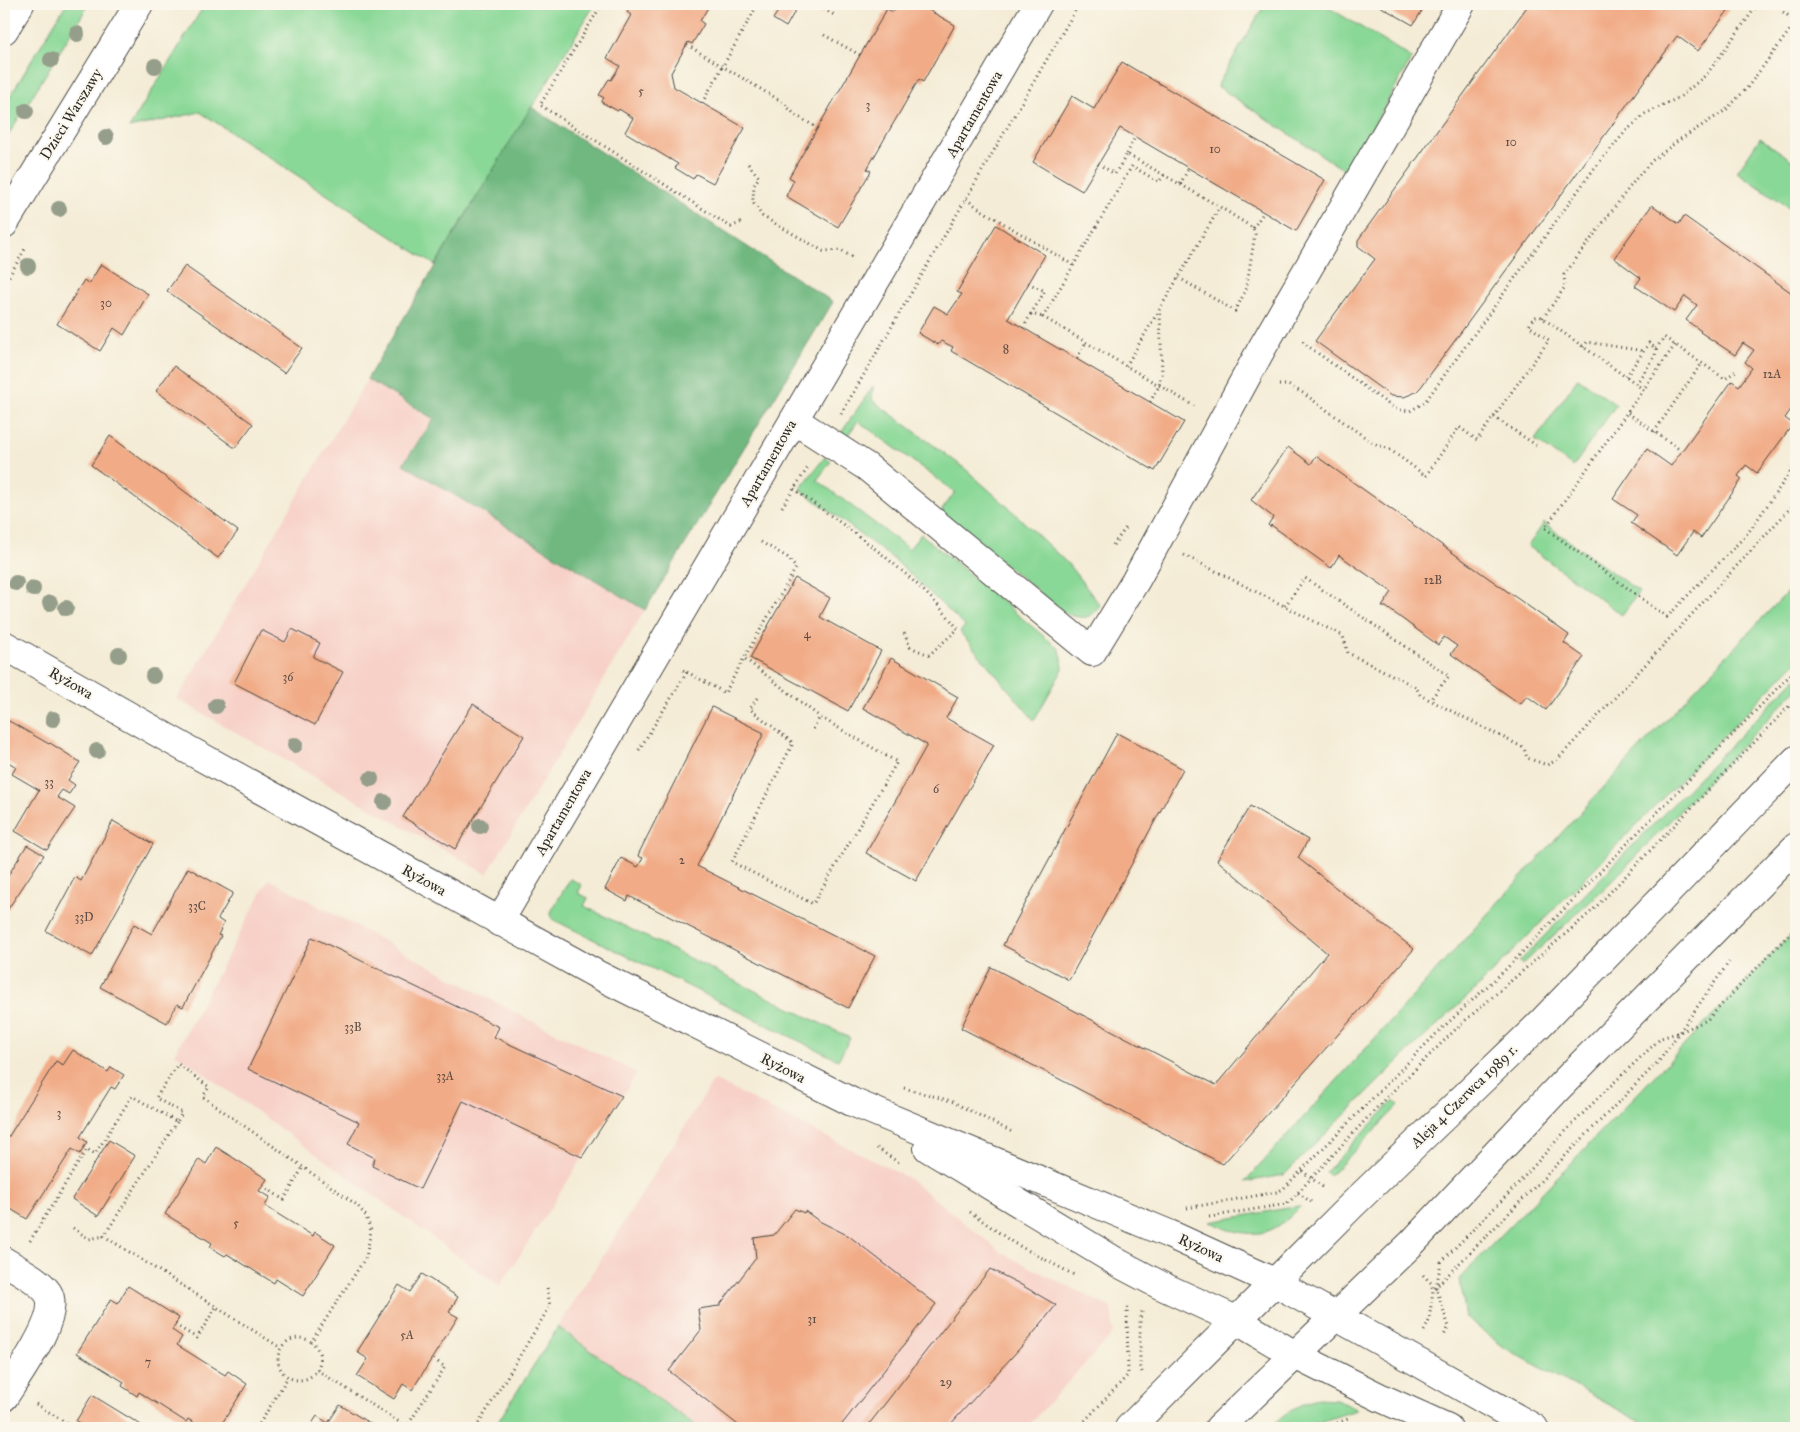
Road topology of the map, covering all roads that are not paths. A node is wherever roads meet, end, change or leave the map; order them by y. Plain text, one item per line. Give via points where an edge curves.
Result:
1 (20, 4) edge
2 (139, 4) edge
3 (1038, 4) edge
4 (1461, 4) edge
5 (4, 30) edge
6 (4, 224) edge
7 (794, 420) junction
8 (4, 645) edge
9 (1796, 760) edge
10 (1796, 847) edge
11 (499, 922) junction
12 (852, 1102) junction
13 (4, 1261) edge
14 (1274, 1282) junction
15 (1335, 1317) junction
16 (1236, 1320) junction
17 (1294, 1355) junction
18 (4, 1397) edge
19 (1129, 1428) edge
20 (1219, 1428) edge
21 (1448, 1428) edge
22 (1534, 1428) edge

1 - 5 street
2 - 6 street, Dzieci Warszawy
3 - 7 street, Apartamentowa
4 - 7 street via 1262,348 1136,580 1092,652 867,467
7 - 11 street, Apartamentowa
8 - 11 street, Ryżowa
9 - 14 street, Aleja 4 Czerwca 1989 r. via 1539,1025
10 - 15 street via 1559,1087 1412,1243
11 - 12 street, Ryżowa
12 - 14 street, Ryżowa via 1169,1234
12 - 16 street, Ryżowa via 1120,1264
13 - 18 street via 37,1282 51,1302 44,1332
14 - 15 street, Ryżowa
14 - 16 street, Aleja 4 Czerwca 1989 r.
15 - 17 street
15 - 22 street, Ryżowa
16 - 17 street, Ryżowa
16 - 19 street, Aleja 4 Czerwca 1989 r.
17 - 20 street
17 - 21 street, Ryżowa

